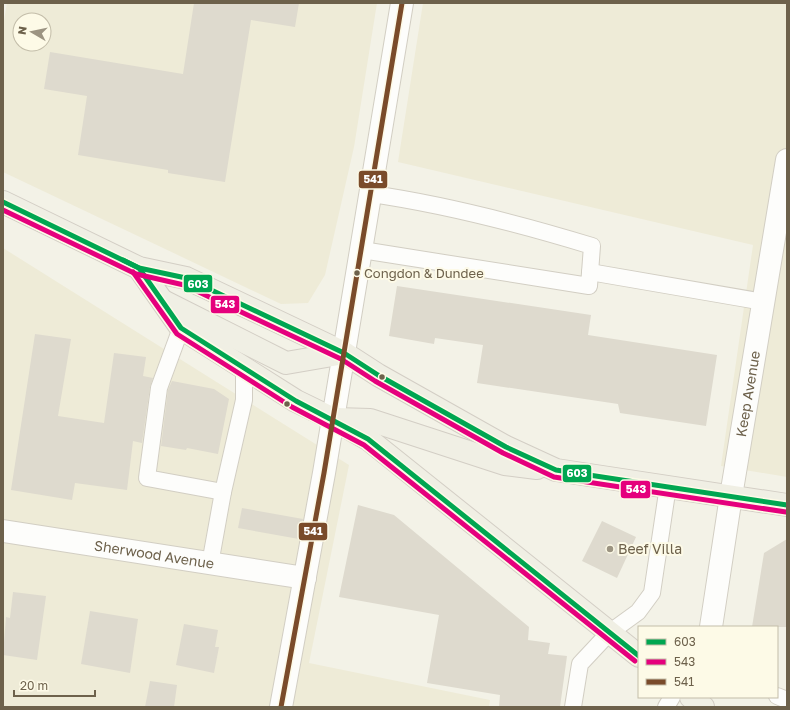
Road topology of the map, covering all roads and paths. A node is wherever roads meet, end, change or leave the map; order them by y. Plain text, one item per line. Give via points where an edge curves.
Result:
1 (402, 3) edge
2 (787, 160) edge
3 (372, 194) junction
4 (3, 202) edge
5 (362, 250) junction
6 (139, 268) junction
7 (590, 272) junction
8 (161, 299) junction
9 (764, 302) junction
10 (180, 328) junction
11 (344, 353) junction
12 (244, 369) junction
13 (333, 419) junction
14 (556, 470) junction
15 (668, 486) junction
16 (223, 492) junction
17 (731, 496) junction
18 (787, 505) edge
19 (3, 531) edge
20 (210, 564) junction
21 (305, 578) junction
22 (711, 626) edge
23 (609, 633) junction
24 (638, 655) edge
25 (671, 698) edge
26 (692, 698) edge
27 (281, 707) edge
28 (574, 707) edge
29 (666, 707) edge
30 (703, 707) edge

1 - 3 street
2 - 9 street, Keep Avenue
3 - 5 street
3 - 7 lane via 513,222 592,246
4 - 6 main road
5 - 7 lane via 589,286
5 - 11 street
6 - 8 main road
6 - 11 main road via 186,278
7 - 9 lane
8 - 10 main road
8 - 11 main road via 286,363
9 - 17 street, Keep Avenue
10 - 12 main road
10 - 16 lane via 159,388 147,478
11 - 13 street
11 - 14 main road via 506,447
12 - 13 main road via 296,401
12 - 16 lane via 244,400
13 - 14 main road via 370,420 505,464
13 - 21 street
13 - 23 main road via 368,439
14 - 15 main road
15 - 17 main road
15 - 23 lane via 652,593 638,612
16 - 20 lane
17 - 18 main road
17 - 22 street, Keep Avenue
19 - 20 street, Sherwood Avenue
20 - 21 street, Sherwood Avenue
21 - 27 street
23 - 24 main road
23 - 28 lane via 580,664
25 - 29 lane
26 - 30 main road

